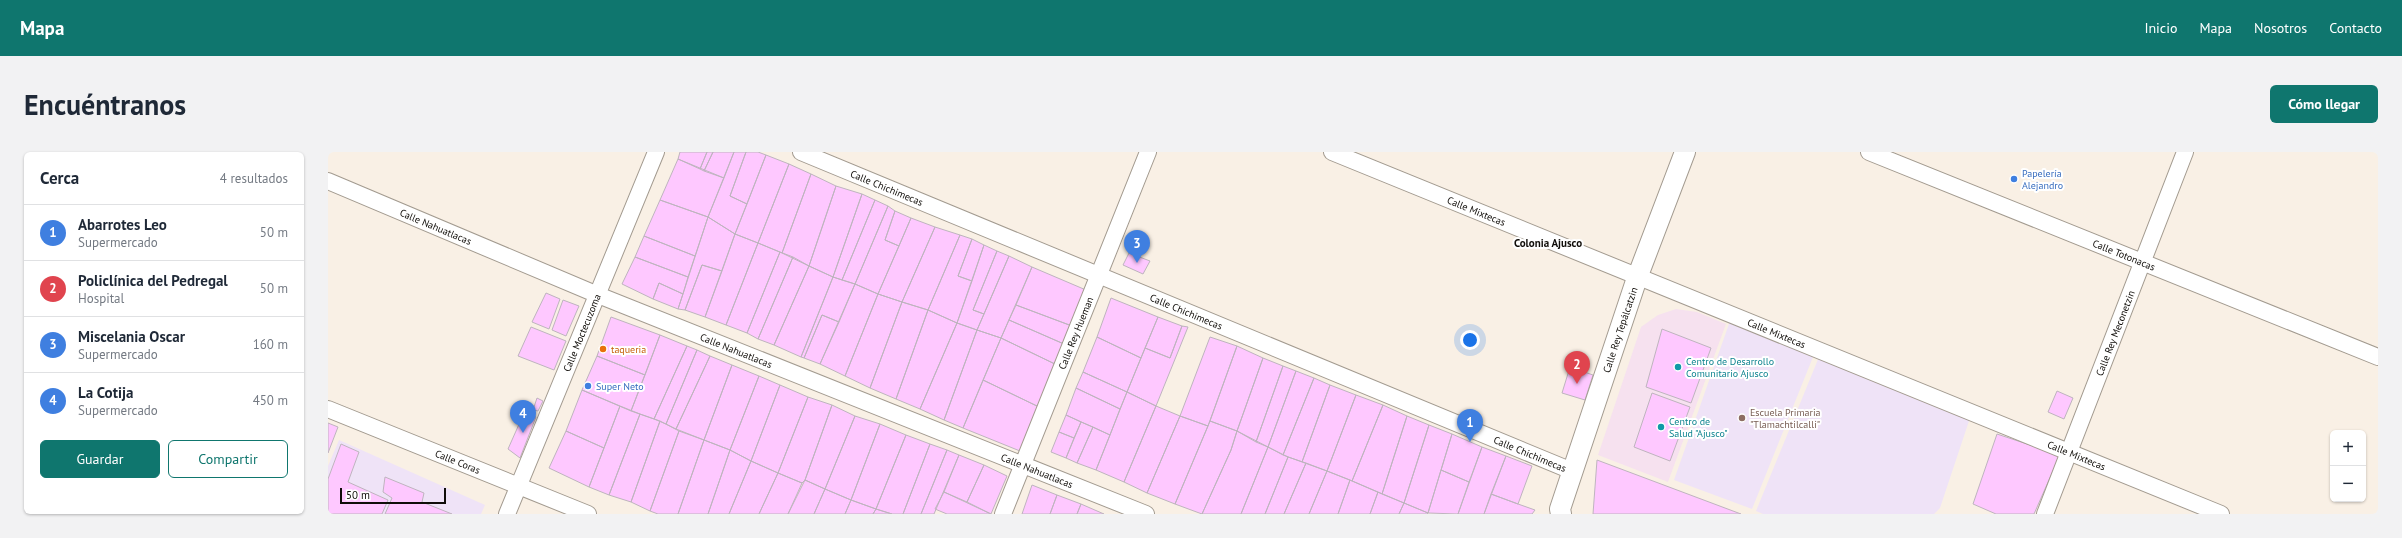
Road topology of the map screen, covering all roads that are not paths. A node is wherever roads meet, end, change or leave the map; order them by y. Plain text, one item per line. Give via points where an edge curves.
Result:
1 (656, 152) edge
2 (801, 152) edge
3 (1148, 152) edge
4 (1332, 152) edge
5 (1685, 152) edge
6 (1869, 152) edge
7 (2185, 152) edge
8 (328, 181) edge
9 (2142, 262) junction
10 (1097, 275) junction
11 (1637, 278) junction
12 (598, 295) junction
13 (2378, 357) edge
14 (328, 409) edge
15 (2070, 451) junction
16 (1024, 464) junction
17 (1572, 471) junction
18 (518, 486) junction
19 (1558, 512) edge
20 (507, 514) edge
21 (588, 514) edge
22 (1004, 514) edge
23 (1146, 514) edge
24 (2045, 514) edge
25 (2221, 514) edge

1 - 12 street, Calle Moctecuzoma
2 - 10 street, Calle Chichimecas
3 - 10 street, Calle Rey Hueman
4 - 11 street, Calle Mixtecas
5 - 11 street, Calle Rey Tepálcatzin
6 - 9 street, Calle Totonacas
7 - 9 street, Calle Rey Meconetzin
8 - 12 street, Calle Nahuatlacas
9 - 13 street, Calle Totonacas
9 - 15 street, Calle Rey Meconetzin
10 - 16 street, Calle Rey Hueman
10 - 17 street, Calle Chichimecas
11 - 15 street, Calle Mixtecas
11 - 17 street, Calle Rey Tepálcatzin
12 - 16 street, Calle Nahuatlacas
12 - 18 street, Calle Moctecuzoma
14 - 18 street, Calle Coras
15 - 24 street, Calle Rey Meconetzin
15 - 25 street, Calle Mixtecas
16 - 22 street, Calle Rey Hueman
16 - 23 street, Calle Nahuatlacas
17 - 19 street, Calle Rey Tepálcatzin
18 - 20 street, Calle Moctecuzoma
18 - 21 street, Calle Coras

